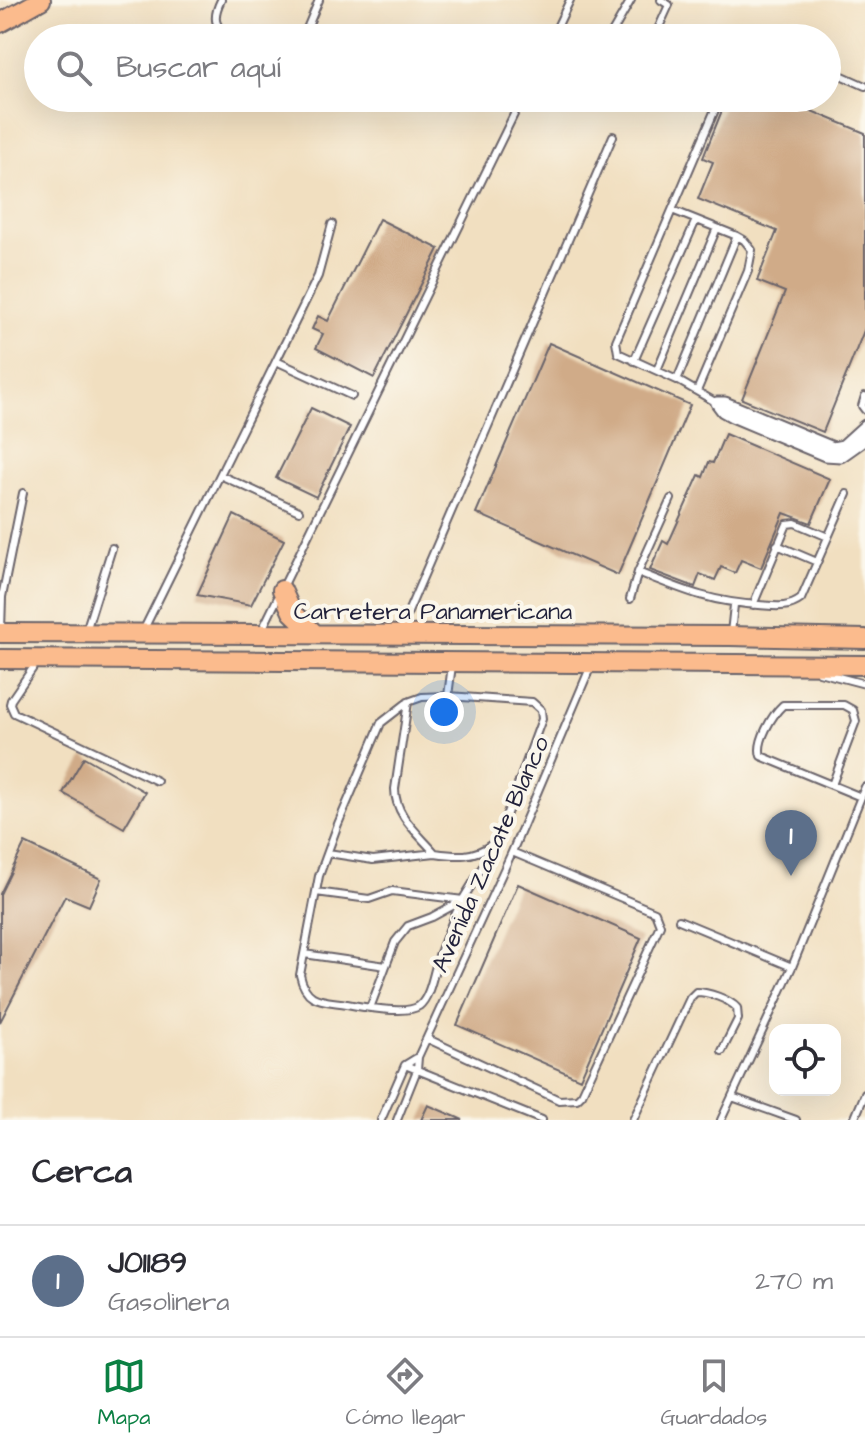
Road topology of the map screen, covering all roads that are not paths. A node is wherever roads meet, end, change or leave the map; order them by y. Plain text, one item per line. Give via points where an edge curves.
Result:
1 (41, 0) edge
2 (221, 0) edge
3 (319, 0) edge
4 (570, 0) edge
5 (631, 0) edge
6 (661, 0) edge
7 (670, 2) edge
8 (0, 23) edge
9 (216, 24) edge
10 (309, 24) edge
11 (559, 24) edge
12 (617, 24) edge
13 (660, 24) edge
14 (841, 75) edge
15 (865, 86) edge
16 (515, 112) edge
17 (714, 112) edge
18 (613, 136) dead end
19 (672, 210) junction
20 (696, 220) junction
21 (332, 224) dead end
22 (717, 228) junction
23 (737, 236) junction
24 (276, 361) junction
25 (634, 361) junction
26 (657, 370) junction
27 (677, 380) junction
28 (697, 391) junction
29 (352, 396) dead end
30 (865, 396) edge
31 (717, 403) junction
32 (865, 410) edge
33 (865, 426) edge
34 (865, 439) edge
35 (222, 476) junction
36 (23, 493) dead end
37 (847, 494) dead end
38 (671, 499) dead end
39 (299, 511) dead end
40 (828, 537) junction
41 (777, 545) junction
42 (112, 548) dead end
43 (817, 562) junction
44 (638, 572) junction
45 (282, 590) junction
46 (1, 597) edge
47 (630, 599) dead end
48 (734, 605) junction
49 (753, 605) junction
50 (0, 633) edge
51 (85, 634) junction
52 (315, 634) junction
53 (142, 635) junction
54 (259, 635) junction
55 (398, 635) junction
56 (486, 635) junction
57 (730, 636) junction
58 (865, 639) edge
59 (0, 659) edge
60 (39, 659) junction
61 (453, 662) junction
62 (484, 663) junction
63 (592, 663) junction
64 (796, 665) junction
65 (865, 665) edge
66 (865, 684) edge
67 (448, 696) junction
68 (408, 702) junction
69 (157, 781) dead end
70 (832, 785) junction
71 (865, 787) edge
72 (861, 797) junction
73 (497, 839) junction
74 (512, 852) junction
75 (328, 853) junction
76 (435, 853) junction
77 (316, 892) junction
78 (463, 900) junction
79 (679, 920) dead end
80 (304, 954) junction
81 (386, 966) junction
82 (792, 967) junction
83 (370, 1008) junction
84 (428, 1039) junction
85 (722, 1051) dead end
86 (418, 1057) junction
87 (405, 1065) junction
88 (417, 1070) junction
89 (865, 1094) edge
90 (732, 1097) junction
91 (381, 1120) edge
92 (397, 1120) edge
93 (542, 1120) edge
94 (633, 1120) edge
95 (721, 1120) edge
96 (796, 1120) edge
97 (854, 1120) edge

1 - 8 main road
2 - 9 lane
3 - 10 lane
4 - 11 lane
5 - 12 lane
6 - 7 lane
7 - 13 lane
14 - 15 lane
16 - 45 lane
17 - 19 lane
18 - 55 lane
19 - 20 lane
19 - 25 lane via 616,341 618,353
20 - 22 lane
20 - 25 lane
21 - 24 lane via 318,276
22 - 23 lane
22 - 26 lane
23 - 27 lane
23 - 28 lane via 748,244 752,257
24 - 29 lane
24 - 35 lane
25 - 26 lane
26 - 27 lane
27 - 28 lane
28 - 31 lane
30 - 32 lane
31 - 33 street via 833,448 843,446
31 - 34 street via 732,416 825,455 841,456
35 - 39 lane
35 - 53 lane
36 - 46 lane
37 - 40 lane
38 - 44 lane
40 - 41 lane via 791,522
40 - 43 lane
41 - 43 lane
41 - 49 lane
42 - 51 lane
43 - 49 lane via 797,603
44 - 47 lane
44 - 48 lane
45 - 52 main road via 292,612
45 - 54 lane
46 - 50 lane
48 - 49 lane
48 - 57 lane
50 - 51 main road, Carretera Panamericana
51 - 53 main road, Carretera Panamericana
52 - 54 main road, Carretera Panamericana
52 - 55 main road, Carretera Panamericana
53 - 54 main road, Carretera Panamericana
55 - 56 main road, Carretera Panamericana
56 - 57 main road, Carretera Panamericana
56 - 62 main road
57 - 58 main road, Carretera Panamericana
59 - 60 main road, Carretera Panamericana
60 - 61 main road, Carretera Panamericana
60 - 69 lane via 11,700 14,713
61 - 62 main road, Carretera Panamericana
61 - 67 lane
62 - 63 main road, Carretera Panamericana
63 - 64 main road, Carretera Panamericana
63 - 74 lane, Avenida Zacate Blanco
64 - 65 main road, Carretera Panamericana
64 - 66 lane
67 - 68 lane
67 - 73 lane via 532,702 541,710
68 - 75 lane via 381,723
68 - 76 lane via 395,800
70 - 70 lane via 761,756 762,740 783,705 844,705 853,710 856,721
70 - 72 lane
71 - 72 lane
72 - 82 lane
73 - 76 lane via 479,853
73 - 78 lane
74 - 84 lane, Avenida Zacate Blanco
74 - 84 lane via 655,912 660,925 577,1099 559,1100
75 - 76 lane via 373,860
75 - 77 lane
77 - 78 lane via 369,899 392,891
77 - 80 lane
78 - 81 lane via 408,926
78 - 83 lane via 422,1004 410,1010
79 - 82 lane
80 - 81 lane
80 - 83 lane via 300,975 306,993
81 - 83 lane
82 - 90 lane
84 - 86 lane, Avenida Zacate Blanco
85 - 94 lane via 738,1019 737,1008 696,992
86 - 87 lane, Avenida Zacate Blanco
86 - 88 lane, Avenida Zacate Blanco
87 - 88 lane
87 - 91 lane
88 - 92 lane, Avenida Zacate Blanco
88 - 93 lane
89 - 97 lane
90 - 95 lane
90 - 96 lane

